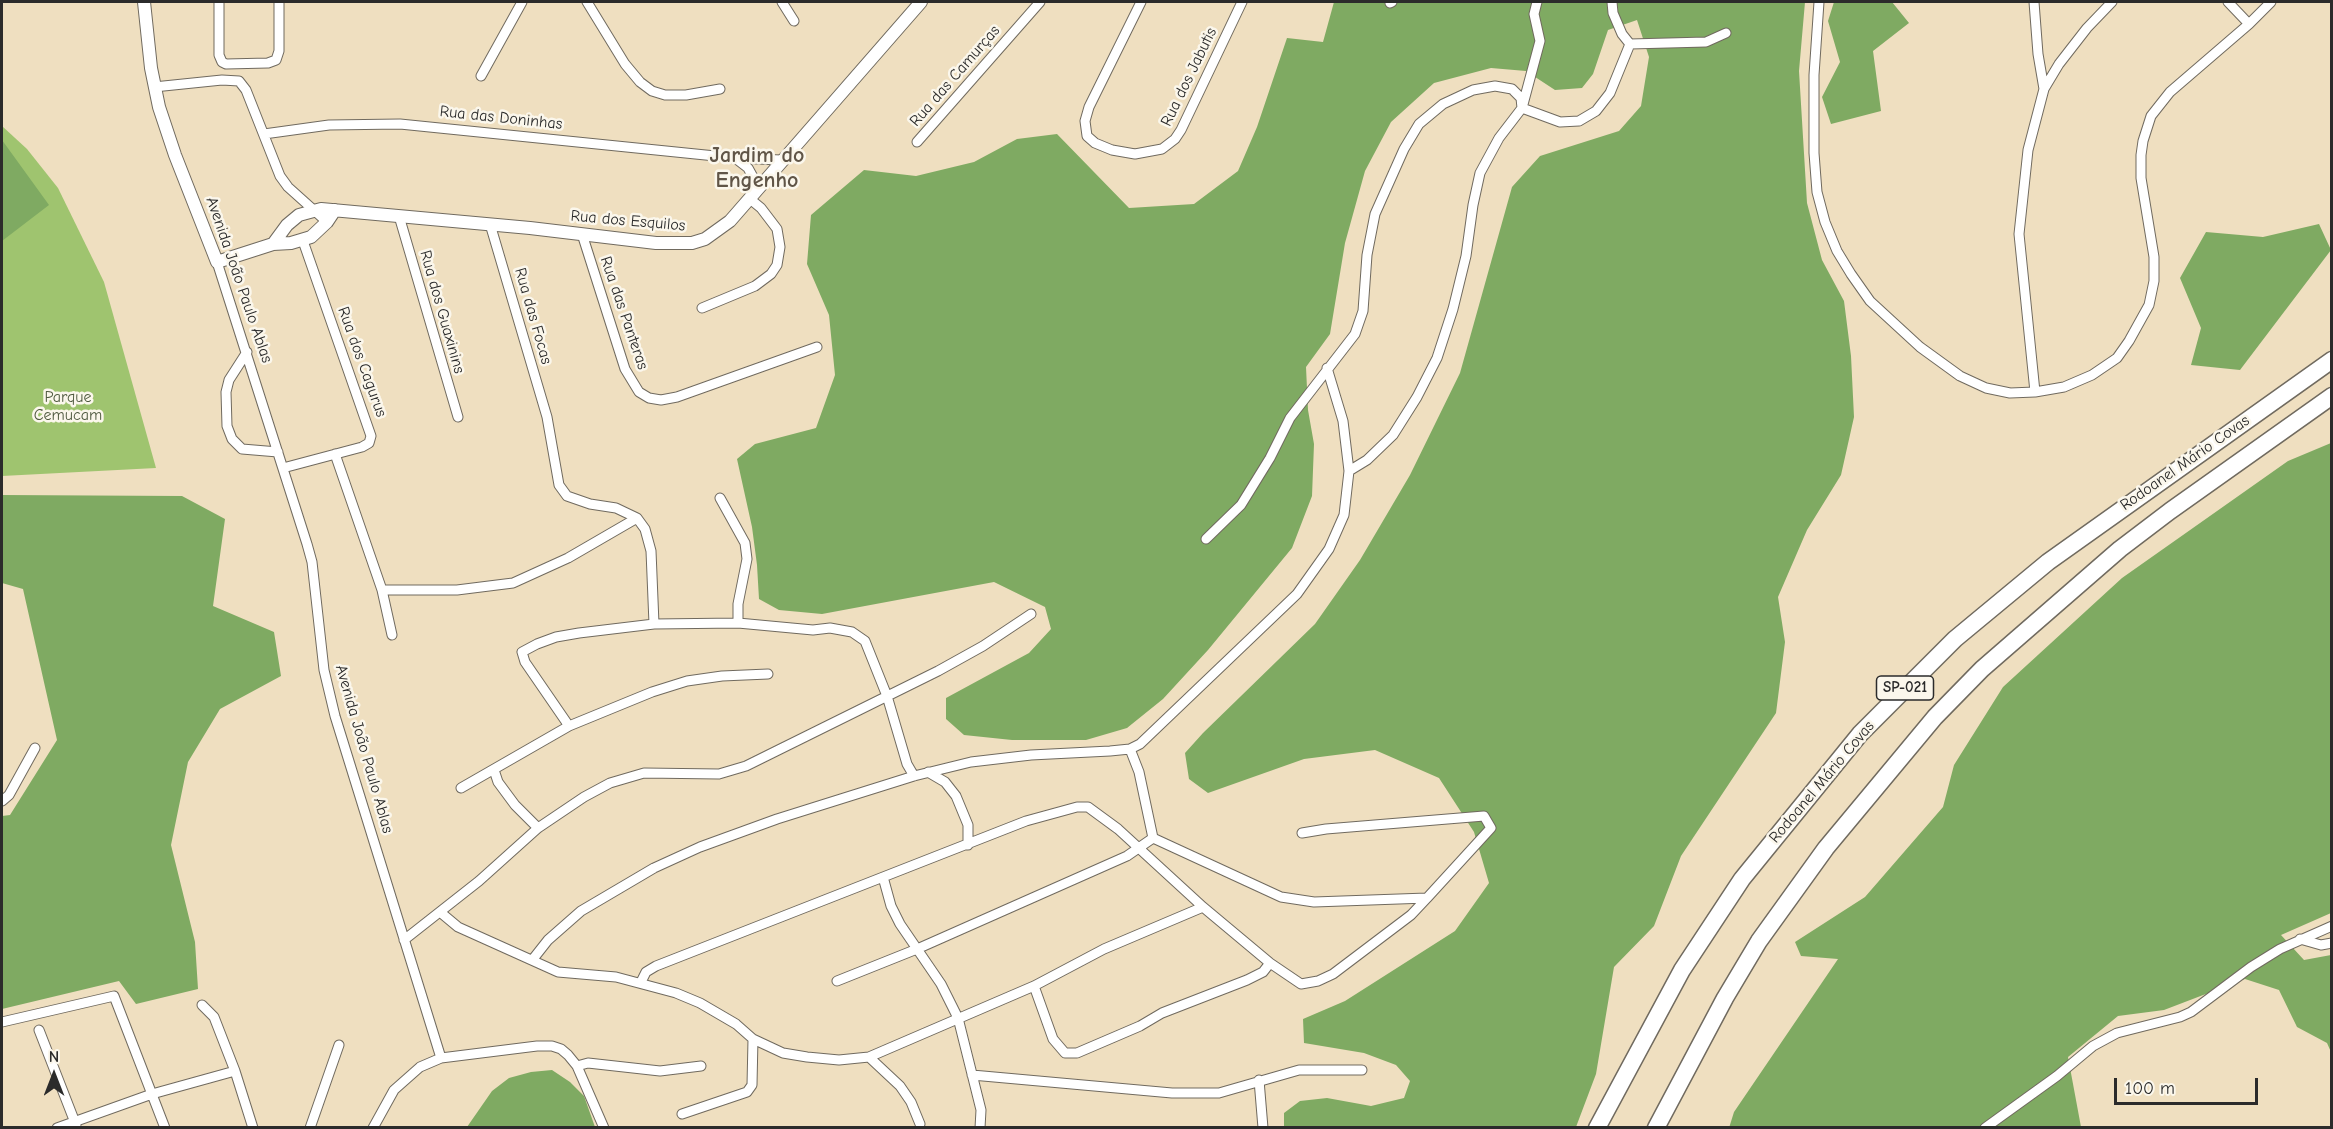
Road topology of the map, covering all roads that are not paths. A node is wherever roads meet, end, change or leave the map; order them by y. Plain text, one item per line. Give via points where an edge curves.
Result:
1 (144, 2) edge
2 (219, 2) edge
3 (279, 2) edge
4 (522, 2) edge
5 (587, 2) edge
6 (782, 2) edge
7 (921, 2) edge
8 (1040, 2) edge
9 (1141, 2) edge
10 (1242, 2) edge
11 (1537, 2) edge
12 (1612, 2) edge
13 (1819, 2) edge
14 (2034, 2) edge
15 (2112, 2) edge
16 (2228, 2) edge
17 (2271, 2) edge
18 (794, 21) dead end
19 (2249, 24) junction
20 (1726, 33) dead end
21 (1630, 44) junction
22 (481, 76) dead end
23 (154, 87) junction
24 (720, 89) dead end
25 (2044, 89) junction
26 (1522, 108) junction
27 (264, 134) junction
28 (917, 142) dead end
29 (735, 158) junction
30 (781, 160) junction
31 (759, 188) junction
32 (750, 199) junction
33 (314, 209) junction
34 (334, 210) junction
35 (399, 216) junction
36 (327, 222) junction
37 (490, 224) junction
38 (582, 234) junction
39 (303, 241) junction
40 (273, 244) junction
41 (217, 262) junction
42 (702, 308) dead end
43 (817, 347) dead end
44 (246, 352) junction
45 (2331, 360) edge
46 (1327, 369) junction
47 (2035, 392) junction
48 (2331, 396) edge
49 (458, 417) dead end
50 (278, 452) junction
51 (335, 454) junction
52 (283, 468) junction
53 (1349, 471) junction
54 (720, 498) dead end
55 (637, 518) junction
56 (1206, 539) dead end
57 (382, 590) junction
58 (1031, 614) dead end
59 (738, 623) junction
60 (654, 624) junction
61 (392, 635) dead end
62 (768, 674) dead end
63 (887, 696) junction
64 (569, 726) junction
65 (35, 748) dead end
66 (1130, 749) junction
67 (494, 770) junction
68 (928, 772) junction
69 (914, 776) junction
70 (461, 788) dead end
71 (2, 801) edge
72 (538, 828) junction
73 (1302, 833) dead end
74 (1153, 838) junction
75 (968, 845) junction
76 (1138, 847) junction
77 (882, 877) junction
78 (1427, 898) junction
79 (1203, 907) junction
80 (440, 912) junction
81 (2331, 926) edge
82 (2300, 939) junction
83 (404, 940) junction
84 (2331, 944) edge
85 (917, 949) junction
86 (533, 959) junction
87 (1270, 963) junction
88 (837, 981) dead end
89 (641, 982) junction
90 (1034, 986) junction
91 (202, 1005) dead end
92 (957, 1018) junction
93 (2, 1022) edge
94 (39, 1030) dead end
95 (753, 1039) junction
96 (339, 1045) dead end
97 (869, 1057) junction
98 (441, 1058) junction
99 (577, 1066) junction
100 (701, 1066) dead end
101 (1362, 1070) dead end
102 (235, 1071) junction
103 (972, 1076) junction
104 (1259, 1080) junction
105 (152, 1094) junction
106 (682, 1114) dead end
107 (920, 1124) dead end
108 (75, 1125) edge
109 (57, 1128) edge
110 (165, 1128) edge
111 (253, 1128) edge
112 (310, 1128) edge
113 (373, 1128) edge
114 (604, 1128) edge
115 (980, 1128) edge
116 (1263, 1128) edge
117 (1597, 1128) edge
118 (1656, 1128) edge
119 (1985, 1128) edge

1 - 23 street, Avenida João Paulo Ablas
2 - 3 street via 219,55 226,64 276,60
4 - 22 street
5 - 24 street via 625,64 652,91 686,96
6 - 18 street
7 - 30 street, Rua dos Esquilos
8 - 28 street, Rua das Camurças
9 - 10 street, Rua dos Jabutis via 1085,121 1087,136 1095,143 1135,154 1162,149 1175,139
11 - 26 street via 1534,14 1540,41
12 - 21 street via 1622,34
13 - 47 street via 1814,75 1817,192 1824,222 1842,259 1870,301 1920,347 1960,376 1986,388 2010,393
14 - 25 street
15 - 25 street via 2087,28
16 - 19 street
17 - 19 street
19 - 47 street via 2170,92 2146,129 2142,177 2154,281 2149,305 2139,325 2117,358 2092,375 2064,387
20 - 21 street via 1706,42
21 - 26 street via 1610,93 1596,111 1579,121 1560,122
23 - 27 street via 239,81
23 - 41 street, Avenida João Paulo Ablas via 175,155
25 - 47 street via 2028,150 2019,234
26 - 46 street via 1521,98 1512,89 1495,86 1473,90 1443,104 1419,124 1375,214 1363,311 1355,334
26 - 53 street via 1499,138 1480,173 1463,267 1437,358 1393,435
27 - 29 street, Rua das Doninhas via 370,122
27 - 33 street via 280,176
29 - 30 street, Rua das Doninhas
29 - 31 street via 748,168
30 - 31 street, Rua dos Esquilos
31 - 32 street, Rua dos Esquilos
32 - 38 street, Rua dos Esquilos via 716,232 692,243
32 - 42 street via 777,229 777,265 755,286
33 - 34 street, Rua dos Esquilos
33 - 36 street
33 - 40 street via 293,220
34 - 35 street, Rua dos Esquilos
34 - 36 street
35 - 37 street, Rua dos Esquilos
35 - 49 street, Rua dos Guaxinins
36 - 39 street
37 - 38 street, Rua dos Esquilos
37 - 55 street, Rua das Focas via 547,417 559,485 567,496 616,508
38 - 43 street, Rua das Panteras via 625,369 639,392 649,398 677,397
39 - 40 street
39 - 51 street, Rua dos Cagurus via 371,436 362,447
40 - 41 street
41 - 44 street, Avenida João Paulo Ablas
44 - 50 street, Avenida João Paulo Ablas
44 - 50 street via 229,380 227,426 242,449
45 - 117 highway, Rodoanel Mário Covas / SP-021 via 2048,562 1954,639 1860,734 1742,879 1682,970
46 - 53 street via 1343,421
46 - 56 street via 1290,418 1241,505
48 - 118 highway, Rodoanel Mário Covas / SP-021 via 2120,549 1982,669 1935,717 1826,848 1759,941
50 - 52 street, Avenida João Paulo Ablas
51 - 52 street, Rua dos Cagurus
51 - 57 street
52 - 83 street, Avenida João Paulo Ablas via 312,562 320,646 334,716
53 - 66 street via 1344,514 1329,549 1297,594 1191,697
54 - 59 street via 745,543 747,559
55 - 57 street via 568,558 513,583 457,590
55 - 60 street via 651,550
57 - 61 street
58 - 63 street via 983,646
59 - 60 street
59 - 63 street via 852,632 865,640
60 - 64 street via 556,637 522,652 534,677
62 - 64 street via 687,681
63 - 69 street
63 - 72 street via 746,766 719,774 644,773 610,783
64 - 67 street
65 - 71 street
66 - 68 street via 1031,755
66 - 74 street
67 - 70 street
67 - 72 street via 515,805
68 - 69 street
68 - 75 street via 945,782 956,796 968,825
69 - 86 street via 777,819 654,868 581,911
72 - 80 street
73 - 78 street via 1484,816 1491,828
74 - 76 street
74 - 78 street via 1281,897 1314,902
75 - 76 street via 1026,821 1088,807
75 - 77 street
76 - 79 street
76 - 85 street
77 - 85 street via 891,906
77 - 89 street via 656,966 646,972
78 - 87 street via 1411,915 1333,975 1301,984
79 - 87 street
79 - 90 street via 1104,949
80 - 83 street
80 - 86 street via 458,927
81 - 82 street
82 - 84 street via 2311,944
82 - 119 street via 2251,967 2191,1012 2117,1033 2093,1046
83 - 98 street, Avenida João Paulo Ablas
85 - 88 street
85 - 92 street via 941,984
86 - 89 street via 558,972
87 - 90 street via 1263,972 1247,980 1162,1013 1077,1053 1065,1053 1053,1039
89 - 95 street via 699,1003 736,1024
90 - 92 street
91 - 102 street via 214,1017
92 - 97 street
92 - 103 street
93 - 105 street via 114,996
94 - 108 street
95 - 97 street via 783,1053 807,1058
95 - 106 street via 752,1085 747,1092
96 - 112 street
97 - 107 street via 900,1086
98 - 99 street via 552,1046 561,1049
98 - 113 street via 420,1067 394,1090
99 - 100 street via 588,1063 660,1071
99 - 114 street
101 - 104 street via 1299,1070
102 - 105 street
102 - 111 street
103 - 104 street via 1172,1093 1220,1093
103 - 115 street via 981,1110
104 - 116 street
105 - 108 street
105 - 110 street
108 - 109 street

